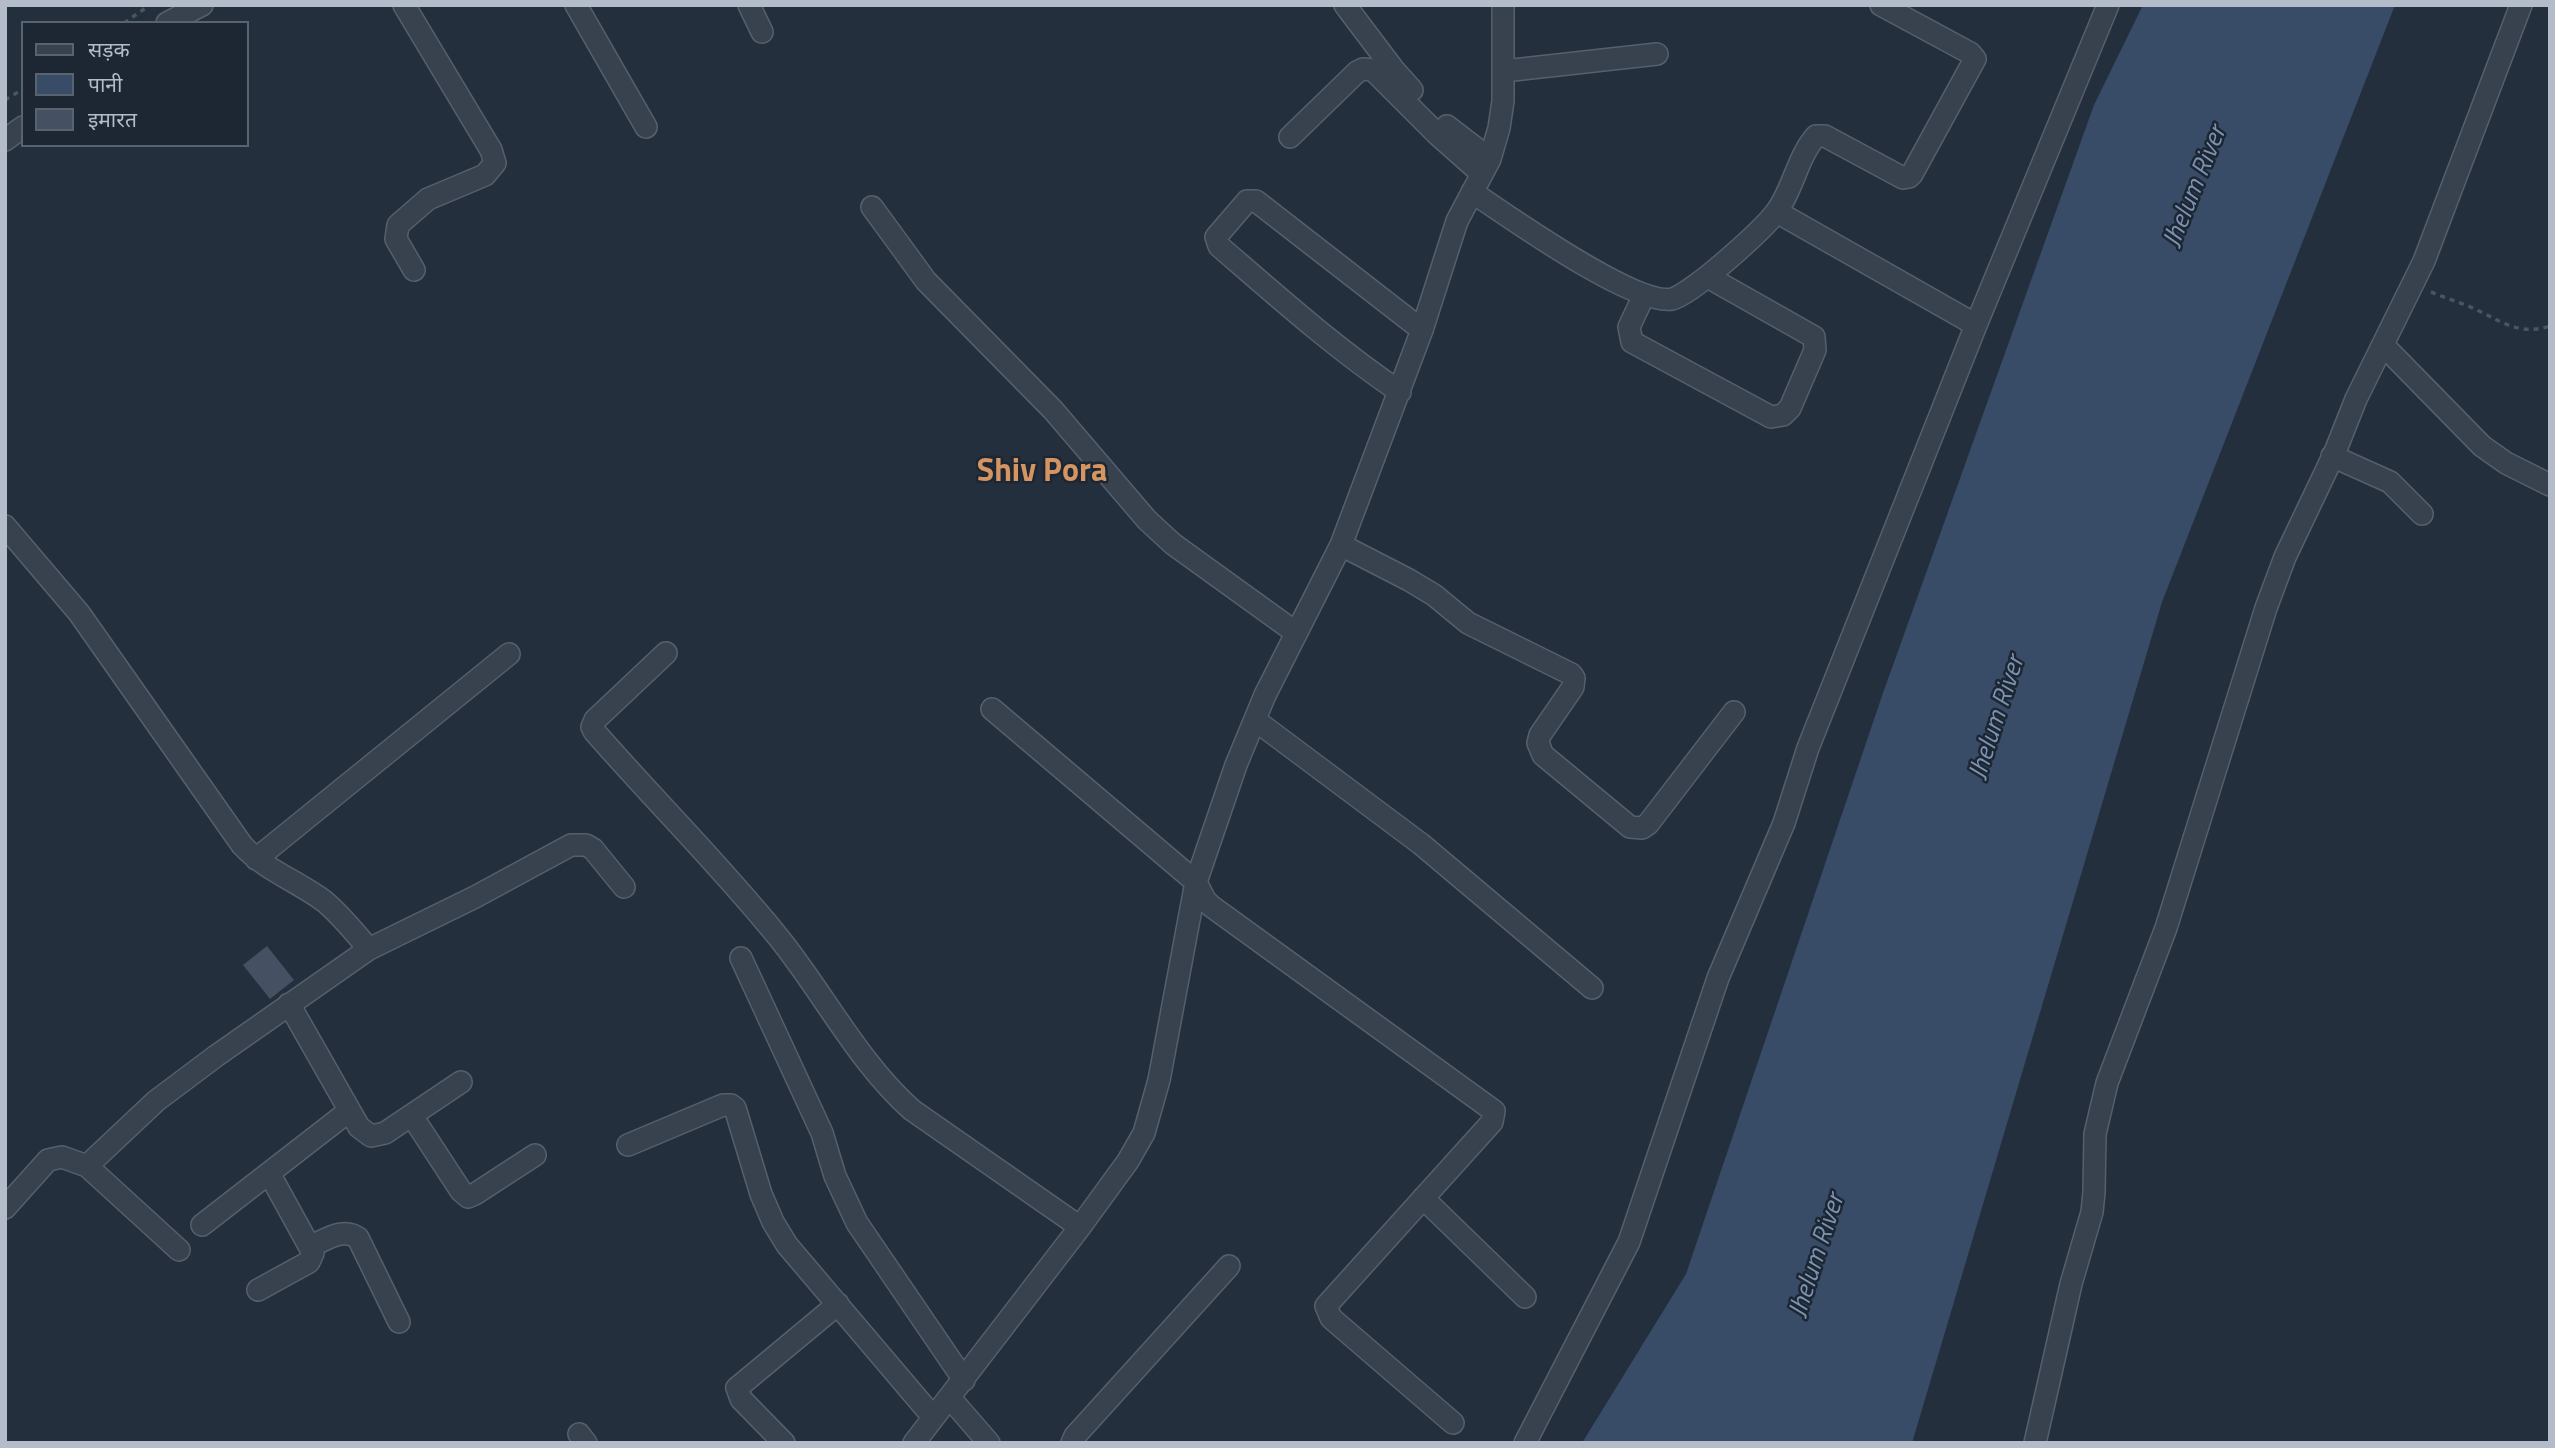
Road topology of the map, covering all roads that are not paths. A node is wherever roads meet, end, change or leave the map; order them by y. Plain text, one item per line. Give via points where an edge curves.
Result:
1 (202, 5) edge
2 (404, 5) edge
3 (576, 5) edge
4 (749, 5) edge
5 (1345, 5) edge
6 (1503, 5) edge
7 (1881, 5) edge
8 (2108, 5) edge
9 (2521, 5) edge
10 (171, 21) edge
11 (762, 32) dead end
12 (1657, 54) dead end
13 (1504, 71) junction
14 (646, 127) dead end
15 (21, 128) edge
16 (1290, 137) dead end
17 (5, 140) edge
18 (1481, 175) junction
19 (872, 207) dead end
20 (1777, 212) junction
21 (414, 270) dead end
22 (1708, 277) junction
23 (1644, 295) junction
24 (1976, 325) junction
25 (1423, 330) junction
26 (2383, 345) junction
27 (1400, 391) junction
28 (2332, 456) junction
29 (2550, 485) edge
30 (2423, 514) dead end
31 (5, 526) edge
32 (1341, 545) junction
33 (1295, 632) junction
34 (666, 653) dead end
35 (509, 654) dead end
36 (992, 709) dead end
37 (1734, 712) dead end
38 (1255, 720) junction
39 (256, 859) junction
40 (1196, 882) junction
41 (624, 887) dead end
42 (369, 950) junction
43 (741, 958) dead end
44 (1592, 988) dead end
45 (289, 1004) junction
46 (461, 1082) dead end
47 (349, 1111) junction
48 (412, 1116) junction
49 (628, 1146) dead end
50 (535, 1155) dead end
51 (87, 1166) junction
52 (269, 1173) junction
53 (1423, 1198) junction
54 (5, 1208) edge
55 (202, 1225) dead end
56 (1080, 1227) junction
57 (311, 1246) junction
58 (179, 1250) dead end
59 (1229, 1266) dead end
60 (258, 1290) dead end
61 (1525, 1297) dead end
62 (838, 1304) junction
63 (399, 1322) dead end
64 (964, 1380) junction
65 (950, 1398) junction
66 (933, 1417) junction
67 (1453, 1423) dead end
68 (784, 1443) edge
69 (914, 1443) edge
70 (989, 1443) edge
71 (1072, 1443) edge
72 (1525, 1443) edge
73 (2035, 1443) edge

1 - 10 street
2 - 21 street via 495,163 485,175 428,199 398,225 396,239
3 - 14 street
4 - 11 street
5 - 18 street via 1394,70 1452,130
6 - 13 street
7 - 20 street via 1970,53 1973,63 1909,177 1819,135 1813,138
8 - 24 street
9 - 26 street via 2433,237
12 - 13 street
13 - 18 street via 1499,128
15 - 17 street
16 - 18 street via 1357,72 1368,69
18 - 23 street via 1620,285
18 - 25 street via 1457,221
19 - 33 street via 926,281 1053,411 1147,520
20 - 22 street
20 - 24 street
22 - 23 street via 1682,296 1660,300
22 - 23 street via 1814,337 1815,350 1783,415 1771,417 1633,342 1629,327
24 - 72 street via 1808,748 1784,823 1718,978 1629,1242
25 - 27 street
25 - 27 street via 1256,201 1247,201 1216,237 1219,246 1300,316
26 - 28 street
26 - 29 street via 2483,446
27 - 32 street
28 - 30 street via 2390,482
28 - 73 street via 2266,608 2166,928 2107,1083 2095,1134 2092,1212
31 - 39 street via 79,613
32 - 33 street
32 - 37 street via 1417,585 1468,623 1571,674 1573,687 1539,735 1539,748 1630,827 1647,824
33 - 38 street
34 - 56 street via 595,720 594,731 780,940 888,1089 912,1111
35 - 39 street
36 - 40 street
38 - 40 street
38 - 44 street via 1421,844
39 - 42 street via 323,901
40 - 53 street via 1211,906 1494,1111 1492,1122
40 - 56 street via 1159,1080 1144,1133
41 - 42 street via 593,849 571,845
42 - 45 street
43 - 64 street via 822,1133 857,1223
45 - 47 street
45 - 51 street via 156,1101
46 - 48 street
47 - 48 street via 371,1136
47 - 52 street
48 - 50 street via 468,1197
49 - 62 street via 731,1105 773,1222
51 - 54 street via 62,1157 48,1160
51 - 58 street
52 - 55 street
52 - 57 street
53 - 61 street
53 - 67 street via 1326,1306 1332,1318
56 - 64 street
57 - 60 street via 309,1262
57 - 63 street via 337,1234 358,1238
59 - 71 street
62 - 66 street
62 - 68 street via 737,1388 741,1399
64 - 65 street
65 - 66 street
65 - 70 street
66 - 69 street

